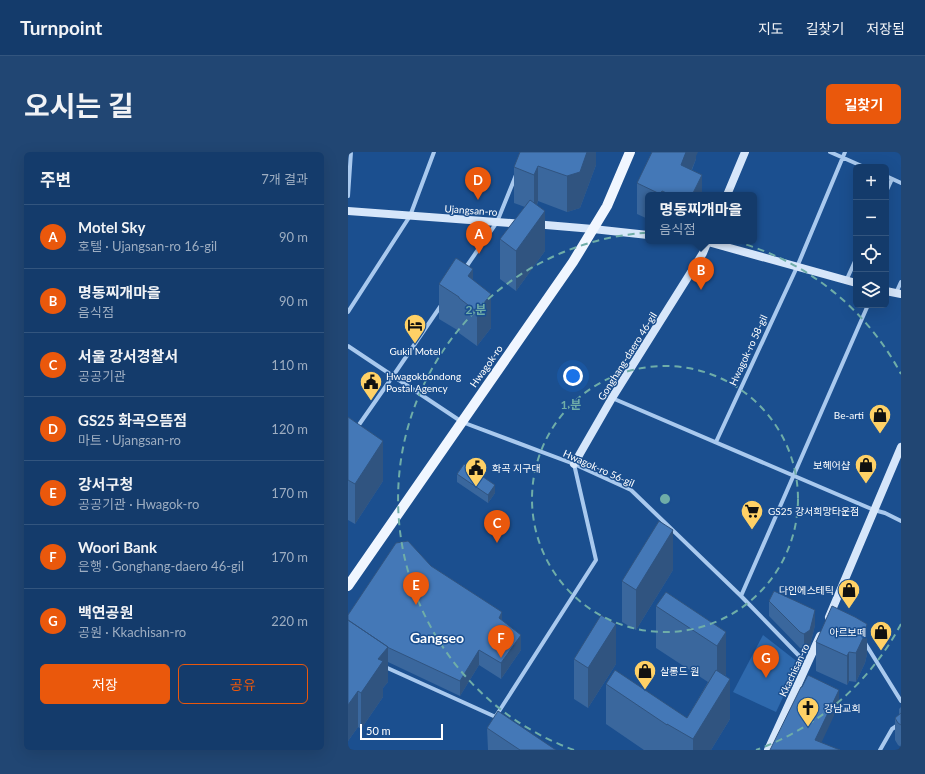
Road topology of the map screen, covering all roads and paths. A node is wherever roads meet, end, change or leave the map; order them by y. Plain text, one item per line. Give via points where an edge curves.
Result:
1 (351, 152) edge
2 (434, 152) edge
3 (630, 152) edge
4 (745, 152) edge
5 (830, 152) edge
6 (845, 152) edge
7 (843, 158) junction
8 (857, 164) edge
9 (516, 173) edge
10 (889, 178) edge
11 (892, 179) junction
12 (901, 183) edge
13 (889, 186) edge
14 (728, 192) edge
15 (348, 196) edge
16 (348, 211) edge
17 (410, 216) junction
18 (497, 222) junction
19 (593, 229) junction
20 (645, 235) edge
21 (705, 244) edge
22 (716, 244) edge
23 (853, 266) edge
24 (797, 267) junction
25 (462, 273) edge
26 (846, 281) junction
27 (853, 282) edge
28 (901, 282) edge
29 (898, 294) edge
30 (445, 299) edge
31 (867, 308) edge
32 (348, 312) edge
33 (348, 346) edge
34 (393, 376) junction
35 (612, 398) junction
36 (462, 422) junction
37 (352, 435) edge
38 (716, 442) junction
39 (901, 447) edge
40 (574, 464) junction
41 (794, 475) junction
42 (874, 510) junction
43 (901, 521) edge
44 (348, 586) edge
45 (741, 596) junction
46 (861, 636) edge
47 (808, 664) junction
48 (380, 665) edge
49 (901, 701) edge
50 (496, 717) junction
51 (502, 721) edge
52 (901, 723) edge
53 (768, 750) edge
54 (880, 750) edge

1 - 15 street
2 - 17 street
3 - 19 main road, Hwagok-ro via 607,206
4 - 14 street
5 - 7 street
6 - 7 street
7 - 8 street
7 - 24 street, Hwagok-ro 58-gil
9 - 18 street
10 - 11 street
11 - 12 street
11 - 13 street
16 - 17 street, Ujangsan-ro
17 - 18 street, Ujangsan-ro
17 - 32 street
18 - 19 street, Ujangsan-ro
18 - 25 street
19 - 20 street
19 - 36 main road, Hwagok-ro
21 - 35 street, Gonghang-daero 46-gil via 703,253
22 - 24 street
23 - 26 street
24 - 26 street
24 - 38 street, Hwagok-ro 58-gil
26 - 27 street
28 - 29 street
30 - 34 street
31 - 41 street
33 - 34 street, Hwagok-ro 56-gil
34 - 36 street, Hwagok-ro 56-gil
34 - 37 street
35 - 38 street
35 - 40 street, Gonghang-daero 46-gil
36 - 40 street, Hwagok-ro 56-gil
36 - 44 main road, Hwagok-ro
38 - 41 street
39 - 42 street, Kkachisan-ro
40 - 45 street, Hwagok-ro 56-gil via 631,490
40 - 50 street via 596,560
41 - 42 street
41 - 45 street
42 - 43 street
42 - 47 street, Kkachisan-ro
45 - 47 street, Hwagok-ro 56-gil
46 - 49 street
47 - 53 street, Kkachisan-ro
48 - 50 street
50 - 51 street
52 - 54 street via 892,729

